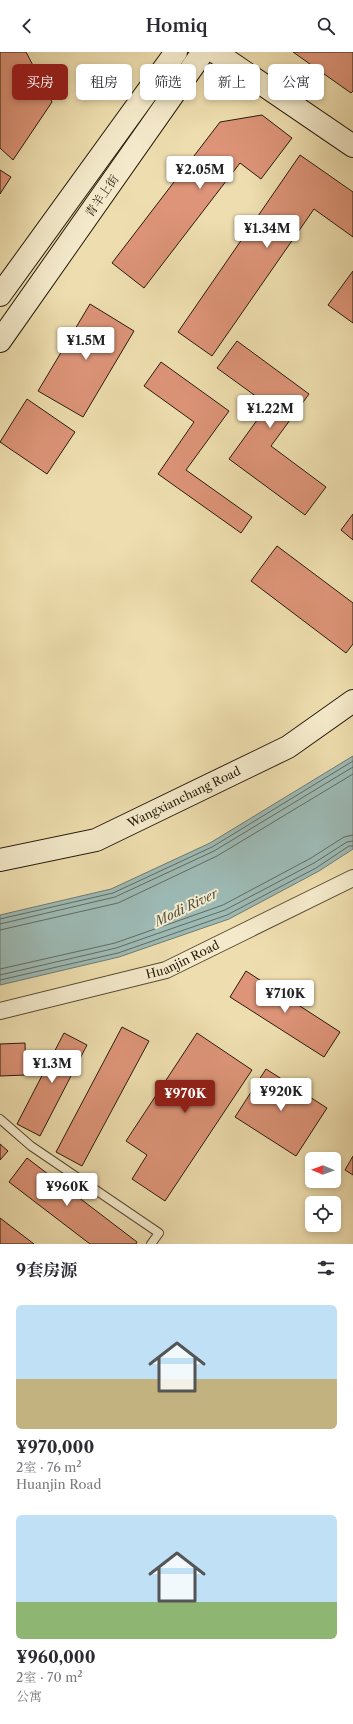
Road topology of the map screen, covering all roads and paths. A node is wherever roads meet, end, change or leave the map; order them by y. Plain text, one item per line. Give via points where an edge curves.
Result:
1 (176, 52) edge
2 (203, 52) edge
3 (214, 52) edge
4 (353, 146) edge
5 (0, 295) edge
6 (0, 341) edge
7 (353, 701) edge
8 (0, 860) edge
9 (353, 878) edge
10 (0, 1011) edge
11 (0, 1120) edge
12 (151, 1244) edge

1 - 5 main road, 青羊上街
2 - 6 main road, 青羊上街
3 - 4 main road
7 - 8 main road, Wangxianchang Road via 288,747 96,840
9 - 10 street, Huanjin Road via 166,970
11 - 12 lane via 30,1146 159,1233

